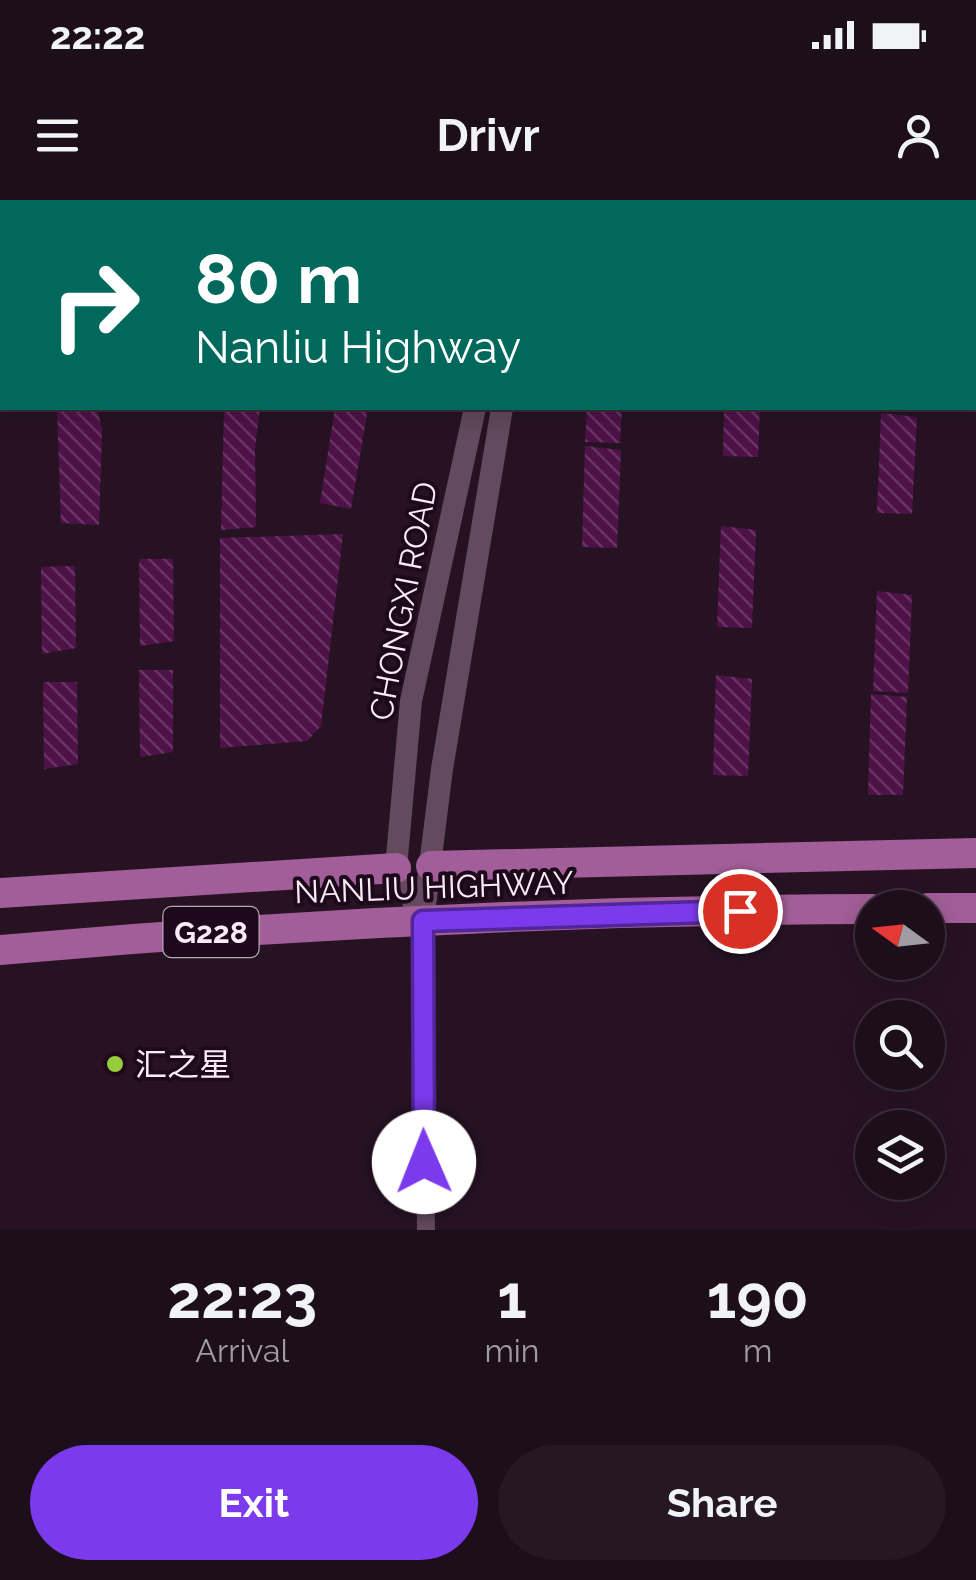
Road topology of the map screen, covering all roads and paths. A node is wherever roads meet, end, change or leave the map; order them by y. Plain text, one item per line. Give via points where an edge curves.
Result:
1 (475, 410) edge
2 (502, 410) edge
3 (976, 854) edge
4 (430, 866) junction
5 (396, 868) junction
6 (0, 893) edge
7 (855, 908) edge
8 (945, 908) edge
9 (976, 908) edge
10 (423, 921) junction
11 (0, 950) edge
12 (426, 1230) edge

1 - 5 street, CHONGXI ROAD via 411,702
2 - 4 street, CHONGXI ROAD
3 - 4 highway, NANLIU HIGHWAY
4 - 10 street, CHONGXI ROAD
5 - 6 highway, NANLIU HIGHWAY / G228
5 - 10 street, CHONGXI ROAD
7 - 10 highway, NANLIU HIGHWAY / G228
8 - 9 highway
10 - 11 highway, NANLIU HIGHWAY / G228
10 - 12 street, CHONGXI ROAD

